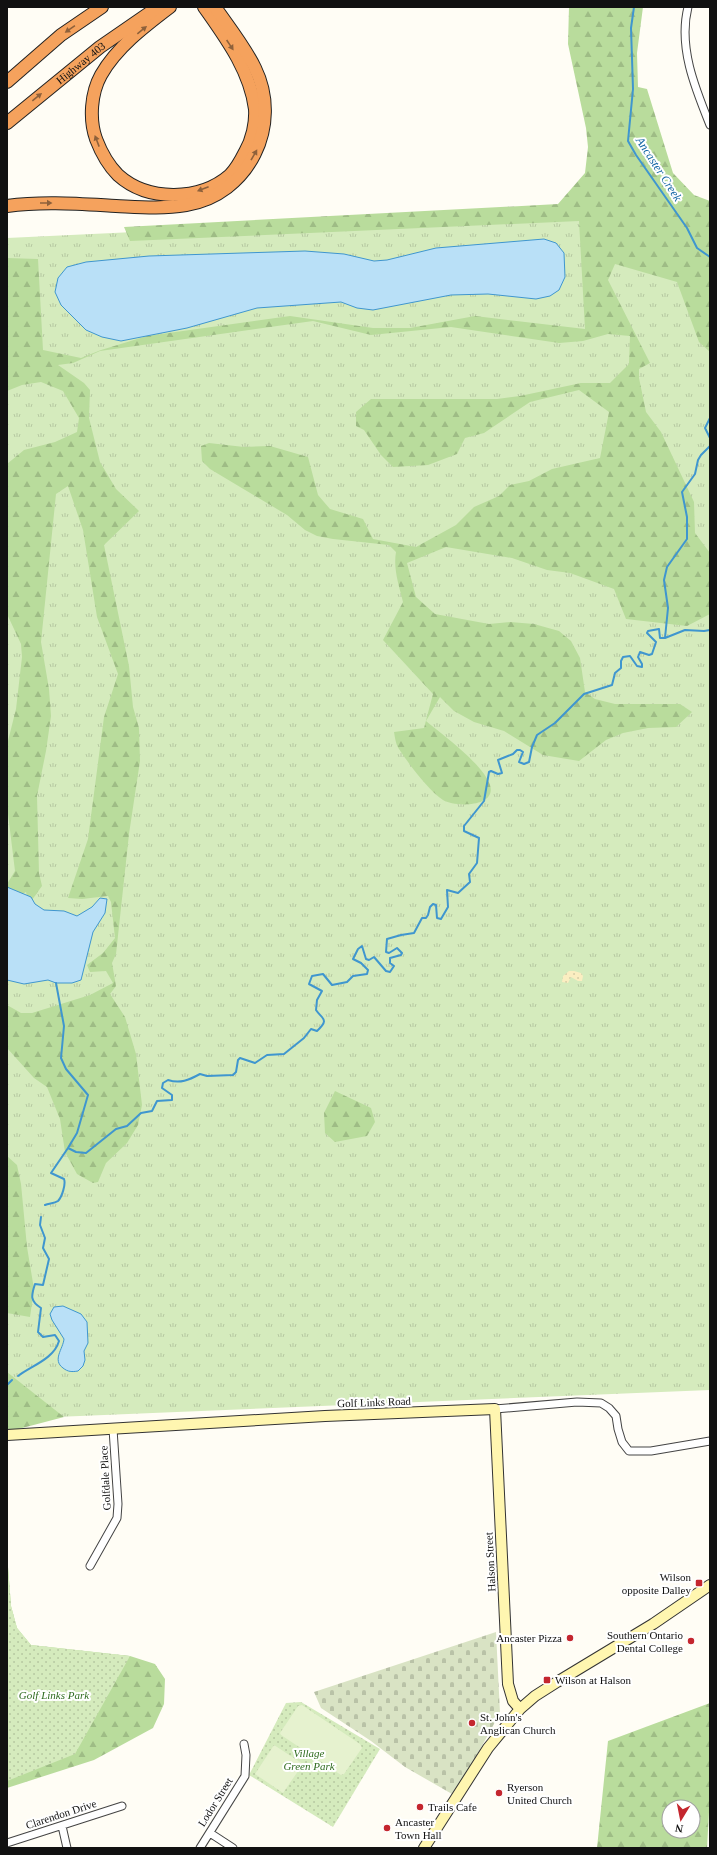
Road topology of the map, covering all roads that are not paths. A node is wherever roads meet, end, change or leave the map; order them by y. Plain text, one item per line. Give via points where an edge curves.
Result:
1 (102, 7) edge
2 (158, 7) edge
3 (170, 7) edge
4 (688, 7) edge
5 (209, 9) edge
6 (7, 82) edge
7 (7, 123) edge
8 (710, 125) edge
9 (7, 206) edge
10 (495, 1409) junction
11 (113, 1429) junction
12 (7, 1435) edge
13 (710, 1441) edge
14 (90, 1566) dead end
15 (710, 1585) edge
16 (520, 1709) junction
17 (244, 1744) dead end
18 (122, 1806) dead end
19 (62, 1826) junction
20 (210, 1833) junction
21 (7, 1843) edge
22 (67, 1848) edge
23 (200, 1848) edge
24 (233, 1848) edge
25 (424, 1848) edge

1 -> 6 highway via 62,35
7 -> 2 highway, Highway 403 via 100,47
5 -> 3 highway via 237,56 250,84 255,110 253,131 241,160 230,174 218,183 200,191 158,195 137,187 119,175 109,164 94,132 92,112 94,93 101,75 132,38
4 - 8 street via 685,47 691,73
9 -> 5 highway via 65,203 142,207 186,205 210,197 234,183 257,152 264,132 266,108 255,68
10 - 11 main road, Golf Links Road
10 - 13 street, Golf Links Road via 577,1402 601,1403 616,1416 622,1442 629,1451 650,1452
10 - 16 main road, Halson Street via 508,1684 509,1693
11 - 12 main road, Golf Links Road
11 - 14 street, Golfdale Place via 117,1518
15 - 16 main road via 653,1624 535,1696
16 - 25 main road via 488,1748
17 - 20 street, Lodor Street via 245,1776
18 - 19 street, Clarendon Drive
19 - 21 street, Clarendon Drive
19 - 22 street
20 - 23 street, Lodor Street
20 - 24 street

